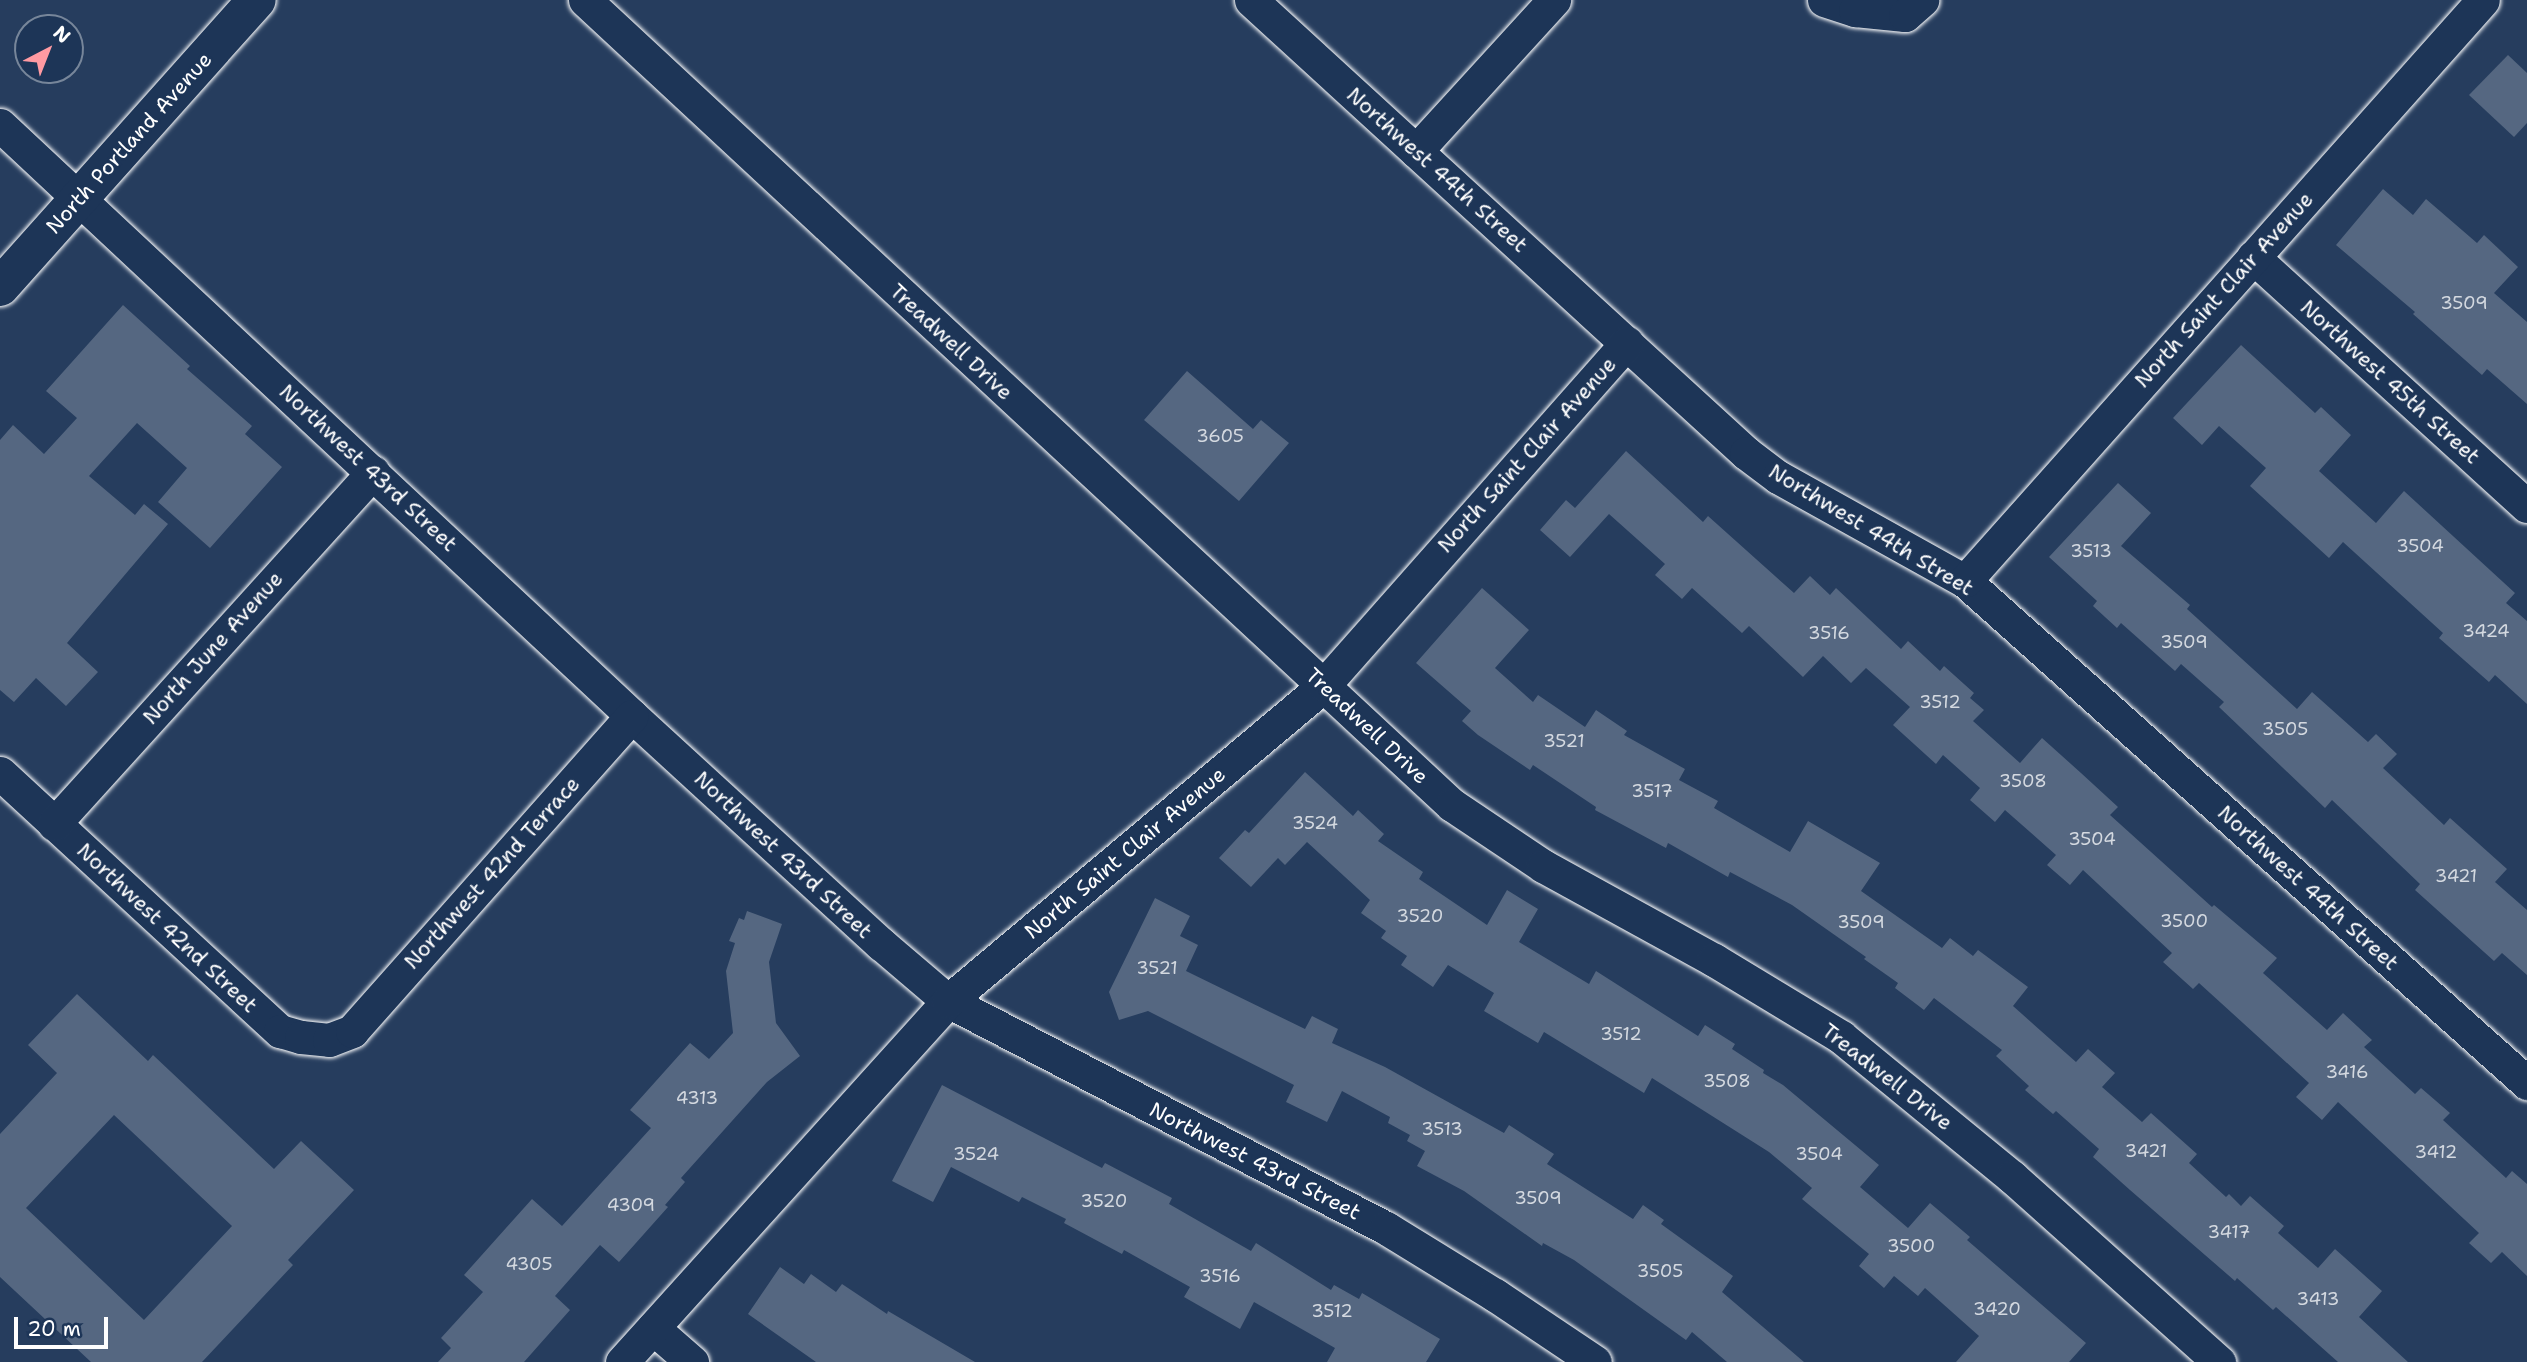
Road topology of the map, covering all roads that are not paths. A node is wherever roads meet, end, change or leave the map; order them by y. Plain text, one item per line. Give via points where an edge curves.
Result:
1 (257, 0) edge
2 (585, 0) edge
3 (1251, 0) edge
4 (1554, 0) edge
5 (1824, 0) edge
6 (1922, 0) edge
7 (2483, 0) edge
8 (0, 125) edge
9 (1416, 151) junction
10 (80, 198) junction
11 (2253, 257) junction
12 (0, 286) edge
13 (1627, 343) junction
14 (373, 472) junction
15 (2527, 506) edge
16 (1965, 581) junction
17 (1324, 685) junction
18 (632, 716) junction
19 (0, 773) edge
20 (54, 824) junction
21 (948, 1001) junction
22 (352, 1031) joint
23 (2527, 1083) edge
24 (653, 1328) junction
25 (622, 1362) edge
26 (692, 1362) edge
27 (1595, 1362) edge
28 (2219, 1362) edge

1 - 10 main road, North Portland Avenue
2 - 17 street, Treadwell Drive
3 - 9 street, Northwest 44th Street
4 - 9 street
5 - 6 street via 1854,10 1905,15
7 - 11 street, North Saint Clair Avenue
8 - 10 street
9 - 13 street, Northwest 44th Street
10 - 12 main road, North Portland Avenue
10 - 14 street, Northwest 43rd Street
11 - 15 street, Northwest 45th Street
11 - 16 street, North Saint Clair Avenue
13 - 16 street, Northwest 44th Street via 1778,477
13 - 17 street, North Saint Clair Avenue
14 - 18 street, Northwest 43rd Street
14 - 20 street, North June Avenue
16 - 23 street, Northwest 44th Street
17 - 21 street, North Saint Clair Avenue
17 - 28 street, Treadwell Drive via 1452,805 1543,866 1714,960 1842,1038 2012,1177
18 - 21 street, Northwest 43rd Street
18 - 22 street, Northwest 42nd Terrace
19 - 20 street, Northwest 42nd Street
20 - 22 street, Northwest 42nd Street via 280,1031 329,1040
21 - 24 street, North Saint Clair Avenue
21 - 27 street, Northwest 43rd Street via 1386,1228
24 - 25 street, North Saint Clair Avenue
24 - 26 street

